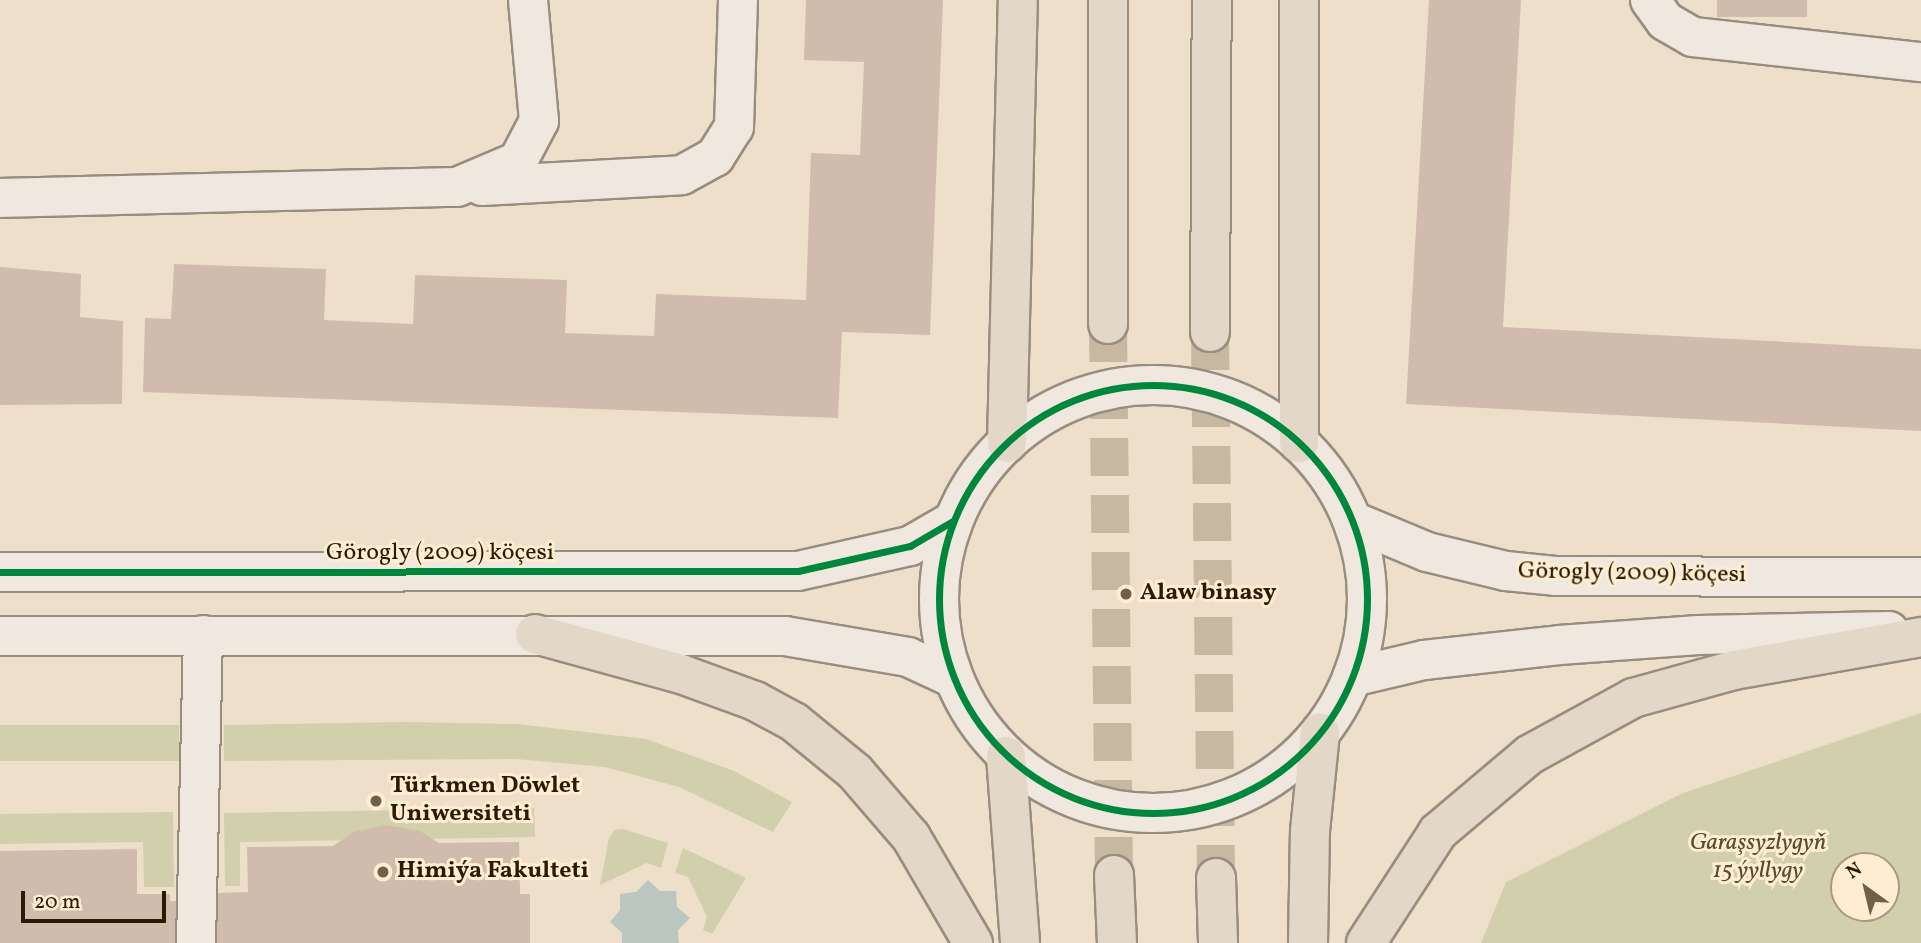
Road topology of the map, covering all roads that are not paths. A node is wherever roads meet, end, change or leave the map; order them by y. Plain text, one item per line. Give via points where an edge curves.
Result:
1 (528, 0) edge
2 (738, 0) edge
3 (1018, 0) edge
4 (1108, 0) edge
5 (1212, 0) edge
6 (1299, 0) edge
7 (1650, 0) edge
8 (1921, 62) edge
9 (457, 187) junction
10 (0, 198) edge
11 (1108, 324) tunnel mouth
12 (1210, 332) tunnel mouth
13 (1007, 443) junction
14 (1299, 443) junction
15 (953, 521) junction
16 (1353, 521) junction
17 (0, 572) edge
18 (1921, 577) edge
19 (1921, 630) edge
20 (535, 634) junction
21 (203, 635) junction
22 (0, 636) edge
23 (1921, 638) edge
24 (1352, 677) junction
25 (953, 678) junction
26 (1320, 733) junction
27 (1006, 756) junction
28 (1114, 876) tunnel mouth
29 (1216, 878) tunnel mouth
30 (196, 943) edge
31 (972, 943) edge
32 (1020, 943) edge
33 (1117, 943) edge
34 (1219, 943) edge
35 (1308, 943) edge
36 (1366, 943) edge

1 - 9 street via 539,121 518,161
2 - 9 street via 734,127 715,157 682,175
3 - 13 main road
4 - 11 main road
5 - 12 main road
6 - 14 main road
7 - 8 street via 1665,21 1693,37
9 - 10 street
13 - 14 street via 1060,406 1121,388 1153,386 1185,387 1246,406
13 - 15 street via 973,484
14 - 16 street via 1339,492
15 - 17 street, Görogly (2009) köçesi via 910,546 798,571
15 - 25 street via 942,563 938,615
16 - 18 street, Görogly (2009) köçesi via 1427,552 1518,572
16 - 24 street via 1367,583 1367,615
19 - 24 street via 1699,635 1559,645 1424,660
20 - 21 street
20 - 25 street via 785,636 908,657
20 - 31 main road via 681,674 755,701 794,722 855,772 898,820
21 - 22 street
21 - 30 street
23 - 36 main road via 1734,670 1633,698 1587,723 1529,755 1438,832
24 - 26 street
25 - 27 street via 984,733
26 - 27 street via 1273,776 1245,792 1215,804 1152,814 1110,809 1069,796
26 - 35 main road via 1310,831
27 - 32 main road
28 - 33 main road
29 - 34 main road

